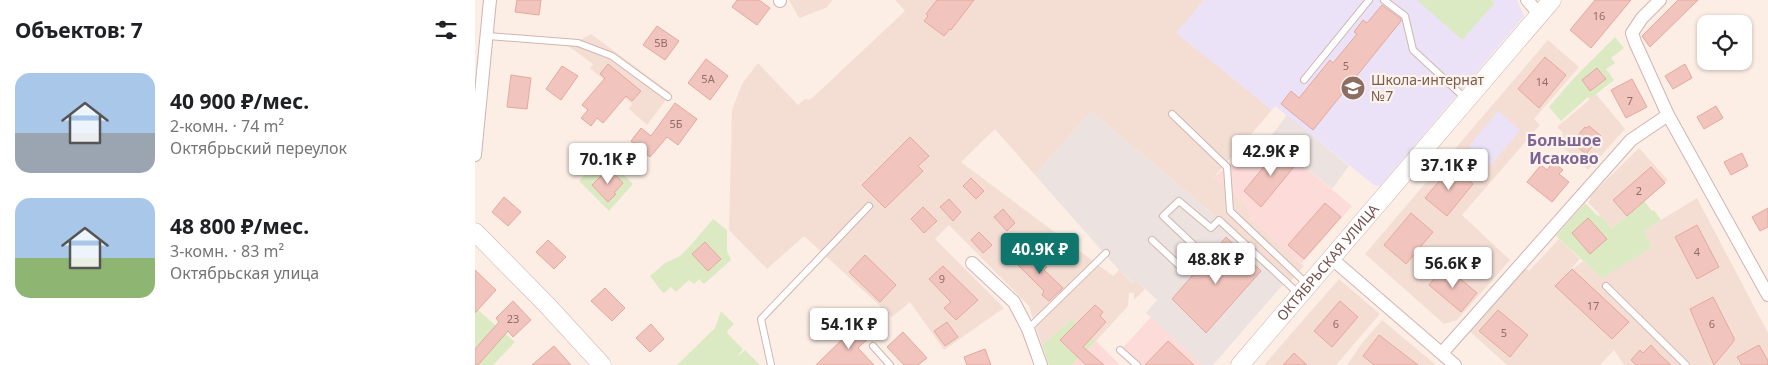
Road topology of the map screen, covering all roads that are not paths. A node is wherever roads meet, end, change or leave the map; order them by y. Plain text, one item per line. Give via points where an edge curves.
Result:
1 (490, 0) edge
2 (1369, 0) edge
3 (1384, 0) edge
4 (1527, 0) edge
5 (1552, 0) edge
6 (1660, 0) edge
7 (1540, 15) junction
8 (488, 36) junction
9 (1304, 80) dead end
10 (668, 97) dead end
11 (1467, 100) junction
12 (1172, 114) dead end
13 (1668, 115) junction
14 (475, 155) edge
15 (869, 206) dead end
16 (475, 232) edge
17 (1152, 240) dead end
18 (1106, 253) dead end
19 (1331, 258) junction
20 (972, 263) dead end
21 (1606, 286) dead end
22 (1304, 290) junction
23 (1768, 296) edge
24 (1028, 329) junction
25 (873, 346) dead end
26 (1120, 350) dead end
27 (1442, 353) junction
28 (602, 365) edge
29 (771, 365) edge
30 (890, 365) edge
31 (1041, 365) edge
32 (1137, 365) edge
33 (1240, 365) edge
34 (1455, 365) edge
35 (1686, 365) edge

1 - 8 street
2 - 9 lane
3 - 11 lane via 1405,16 1413,50
4 - 7 street
5 - 7 street, ОКТЯБРЬСКАЯ УЛИЦА
6 - 13 street via 1632,33
7 - 11 street, ОКТЯБРЬСКАЯ УЛИЦА
8 - 10 lane via 578,43 612,56
8 - 14 street
11 - 19 street, ОКТЯБРЬСКАЯ УЛИЦА
12 - 22 lane via 1227,166 1230,211
13 - 23 street
13 - 27 street via 1631,140
15 - 29 lane via 761,319
16 - 28 street
17 - 22 lane via 1183,269 1200,251 1163,216 1179,201 1211,228 1219,220
18 - 24 lane
19 - 22 street, ОКТЯБРЬСКАЯ УЛИЦА
19 - 27 street
20 - 24 street via 1014,302
21 - 35 lane
22 - 33 street, ОКТЯБРЬСКАЯ УЛИЦА
24 - 31 street
25 - 30 lane
26 - 32 lane
27 - 34 street

